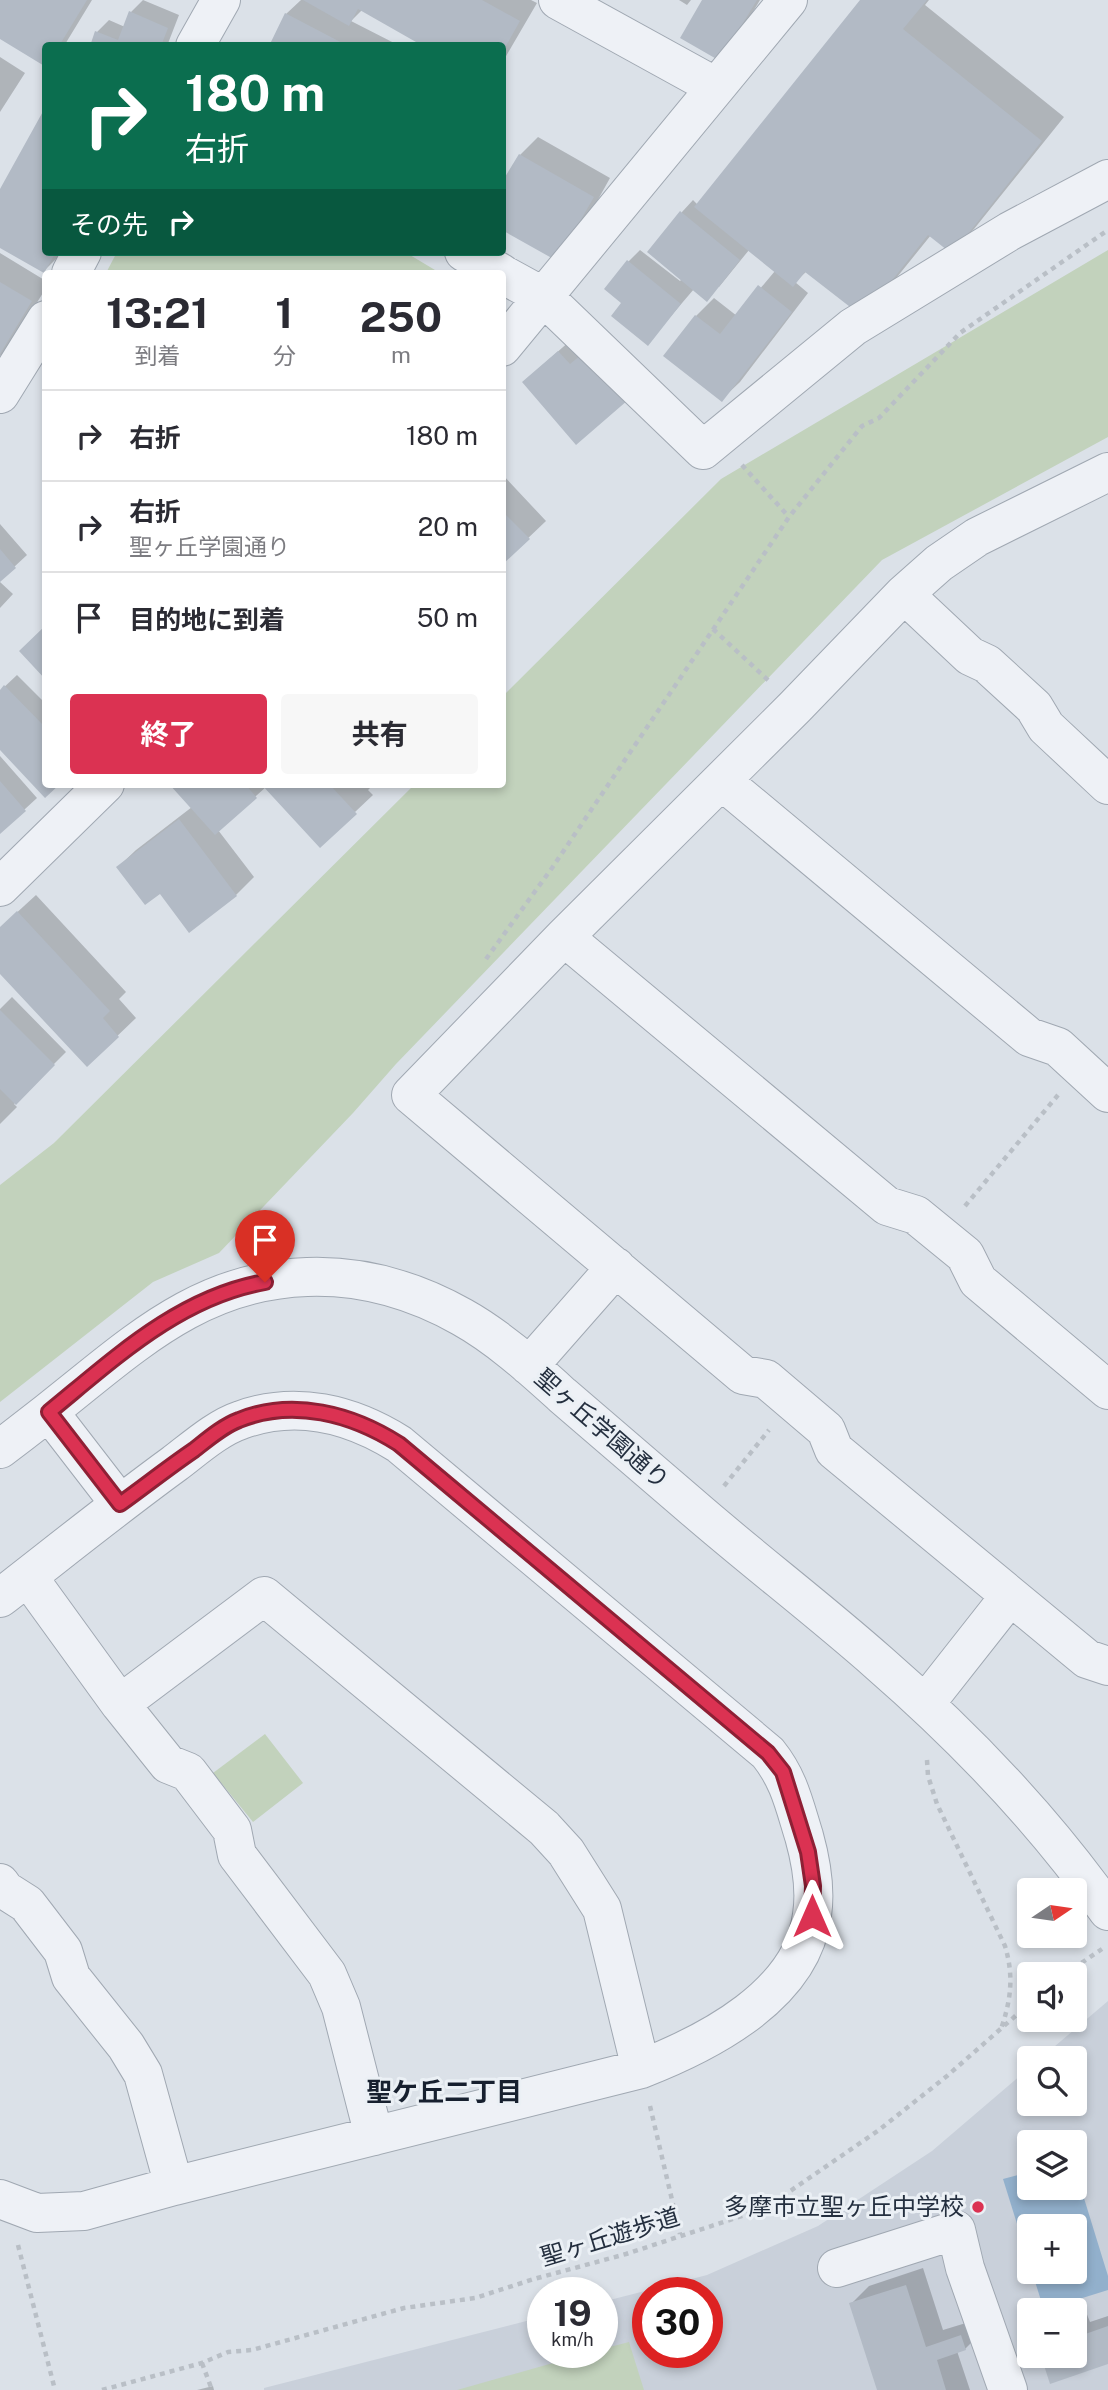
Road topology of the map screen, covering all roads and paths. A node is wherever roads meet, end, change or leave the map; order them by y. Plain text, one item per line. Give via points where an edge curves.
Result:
1 (222, 0) edge
2 (558, 0) edge
3 (788, 0) edge
4 (197, 42) edge
5 (716, 87) junction
6 (1108, 179) edge
7 (1108, 230) edge
8 (471, 256) edge
9 (497, 270) edge
10 (506, 275) edge
11 (544, 297) junction
12 (42, 326) edge
13 (506, 342) edge
14 (0, 394) edge
15 (718, 438) junction
16 (1108, 472) edge
17 (789, 517) junction
18 (904, 594) junction
19 (713, 629) junction
20 (795, 707) junction
21 (722, 780) junction
22 (1108, 785) edge
23 (101, 788) edge
24 (0, 887) edge
25 (564, 937) junction
26 (484, 961) dead end
27 (1061, 1091) dead end
28 (1108, 1093) edge
29 (940, 1235) junction
30 (616, 1267) junction
31 (530, 1366) junction
32 (1108, 1390) edge
33 (49, 1412) junction
34 (773, 1426) dead end
35 (0, 1449) edge
36 (715, 1496) dead end
37 (120, 1504) junction
38 (14, 1588) edge
39 (1010, 1596) junction
40 (1108, 1666) edge
41 (120, 1704) junction
42 (925, 1704) junction
43 (929, 1751) dead end
44 (0, 1883) edge
45 (1108, 1911) edge
46 (1108, 1944) edge
47 (1082, 1962) edge
48 (1017, 2015) edge
49 (1001, 2030) junction
50 (641, 2069) junction
51 (374, 2136) junction
52 (174, 2186) junction
53 (4, 2202) edge
54 (680, 2234) junction
55 (837, 2268) dead end
56 (202, 2363) junction
57 (55, 2390) edge
58 (102, 2390) edge
59 (212, 2390) edge
60 (1008, 2390) edge

1 - 4 street
2 - 5 street
3 - 5 street
5 - 11 street
6 - 15 street via 1010,231 853,327
7 - 17 path via 960,333 879,418 862,426
8 - 9 street
10 - 11 street
11 - 13 street
11 - 15 street via 703,450
12 - 14 street
15 - 17 path
16 - 18 street via 977,537
17 - 19 path
18 - 20 street
18 - 22 street via 1034,707 1046,727
19 - 20 path
19 - 26 path via 552,869
20 - 21 street
21 - 25 street
21 - 28 street via 1029,1037 1058,1047
23 - 24 street
25 - 29 street via 887,1206 916,1215
25 - 30 street via 411,1095
27 - 29 path
29 - 32 street via 965,1255 978,1281
30 - 31 street
30 - 39 street via 743,1375 766,1379 826,1430 834,1450
31 - 33 street, 聖ヶ丘学園通り via 463,1318 397,1287 339,1278 280,1279 249,1284 188,1308 156,1327
31 - 42 street, 聖ヶ丘学園通り
33 - 35 street, 聖ヶ丘学園通り
33 - 37 street
34 - 36 path
37 - 38 street
37 - 50 street via 238,1420 291,1410 355,1420 399,1444 768,1753 783,1772 808,1852 812,1916 804,1942 772,1993 694,2047
38 - 41 street
39 - 40 street via 1087,1659
39 - 42 street
41 - 50 street via 264,1597 544,1828 566,1852 602,1909
41 - 51 street via 168,1763 188,1772 232,1830 237,1855 327,1974 344,2018
42 - 45 street, 聖ヶ丘学園通り via 1015,1796
43 - 49 path via 928,1776 937,1804 1011,1965 1009,2007
44 - 52 street via 27,1904 64,1951 71,1977 143,2074
46 - 47 path
48 - 49 path, 聖ヶ丘遊歩道
49 - 54 path, 聖ヶ丘遊歩道 via 879,2130 783,2196 751,2213
50 - 51 street
50 - 54 path
51 - 52 street
52 - 53 street via 84,2211 37,2213
53 - 57 path
54 - 56 path, 聖ヶ丘遊歩道 via 475,2298 404,2308 252,2350 228,2352
55 - 60 street via 956,2230
56 - 58 path, 聖ヶ丘遊歩道
56 - 59 path

